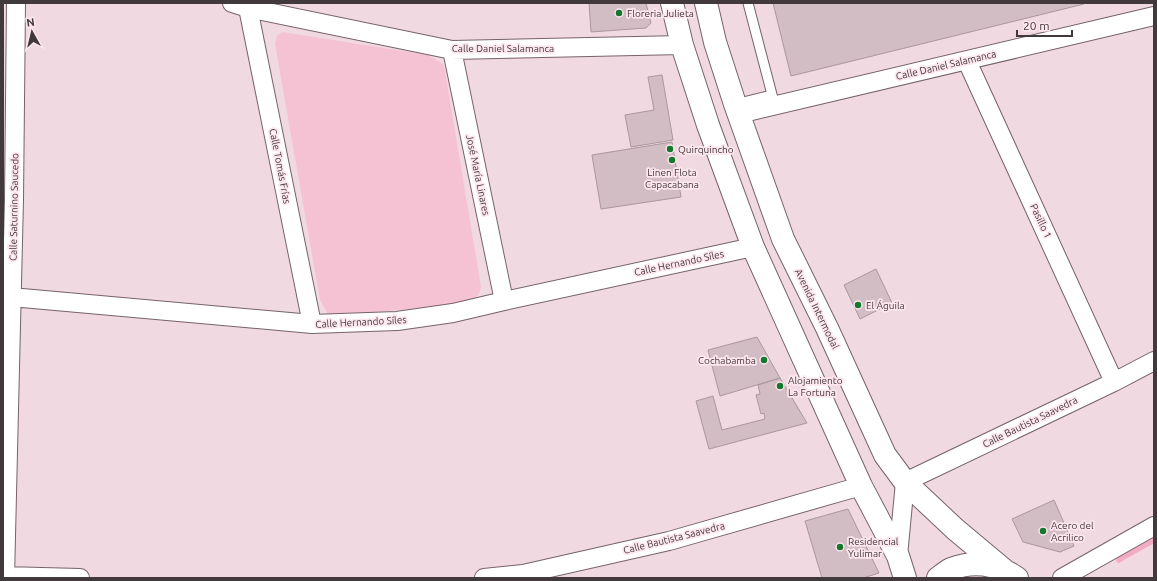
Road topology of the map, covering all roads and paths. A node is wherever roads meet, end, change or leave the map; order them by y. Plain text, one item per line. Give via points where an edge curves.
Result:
1 (16, 3) edge
2 (672, 3) edge
3 (706, 3) edge
4 (748, 3) edge
5 (240, 6) edge
6 (1154, 16) edge
7 (682, 45) junction
8 (452, 50) junction
9 (967, 61) junction
10 (774, 100) junction
11 (737, 109) junction
12 (753, 247) junction
13 (11, 297) junction
14 (504, 301) junction
15 (312, 324) junction
16 (1154, 361) edge
17 (1114, 382) junction
18 (905, 482) junction
19 (861, 486) junction
20 (1154, 526) edge
21 (898, 556) junction
22 (523, 576) edge
23 (1014, 576) edge
24 (4, 577) edge
25 (80, 578) edge
26 (484, 578) edge
27 (905, 578) edge
28 (938, 578) edge
29 (1062, 578) edge

1 - 13 street, Calle Saturnino Saucedo
2 - 7 main road
3 - 11 main road, Avenida Intermodal
4 - 10 lane
5 - 8 street, Calle Daniel Salamanca
5 - 15 street, Calle Tomás Frías
6 - 9 street, Calle Daniel Salamanca
7 - 8 street, Calle Daniel Salamanca
7 - 12 main road
8 - 14 street, José María Linares
9 - 10 street, Calle Daniel Salamanca
9 - 17 street, Pasillo 1
10 - 11 street, Calle Daniel Salamanca
11 - 18 main road, Avenida Intermodal via 783,239 885,455
12 - 14 street, Calle Hernando Síles
12 - 19 main road
13 - 15 street, Calle Hernando Síles
13 - 24 street, Calle Saturnino Saucedo
14 - 15 street, Calle Hernando Síles via 397,322
16 - 17 street, Calle Bautista Saavedra
17 - 18 street, Calle Bautista Saavedra
18 - 21 street
18 - 23 main road, Avenida Intermodal via 955,529
19 - 21 main road
19 - 22 street, Calle Bautista Saavedra via 669,541
20 - 29 street
21 - 27 main road
22 - 26 street, Calle Bautista Saavedra
23 - 28 main road via 986,564 968,564 950,570
24 - 25 street

